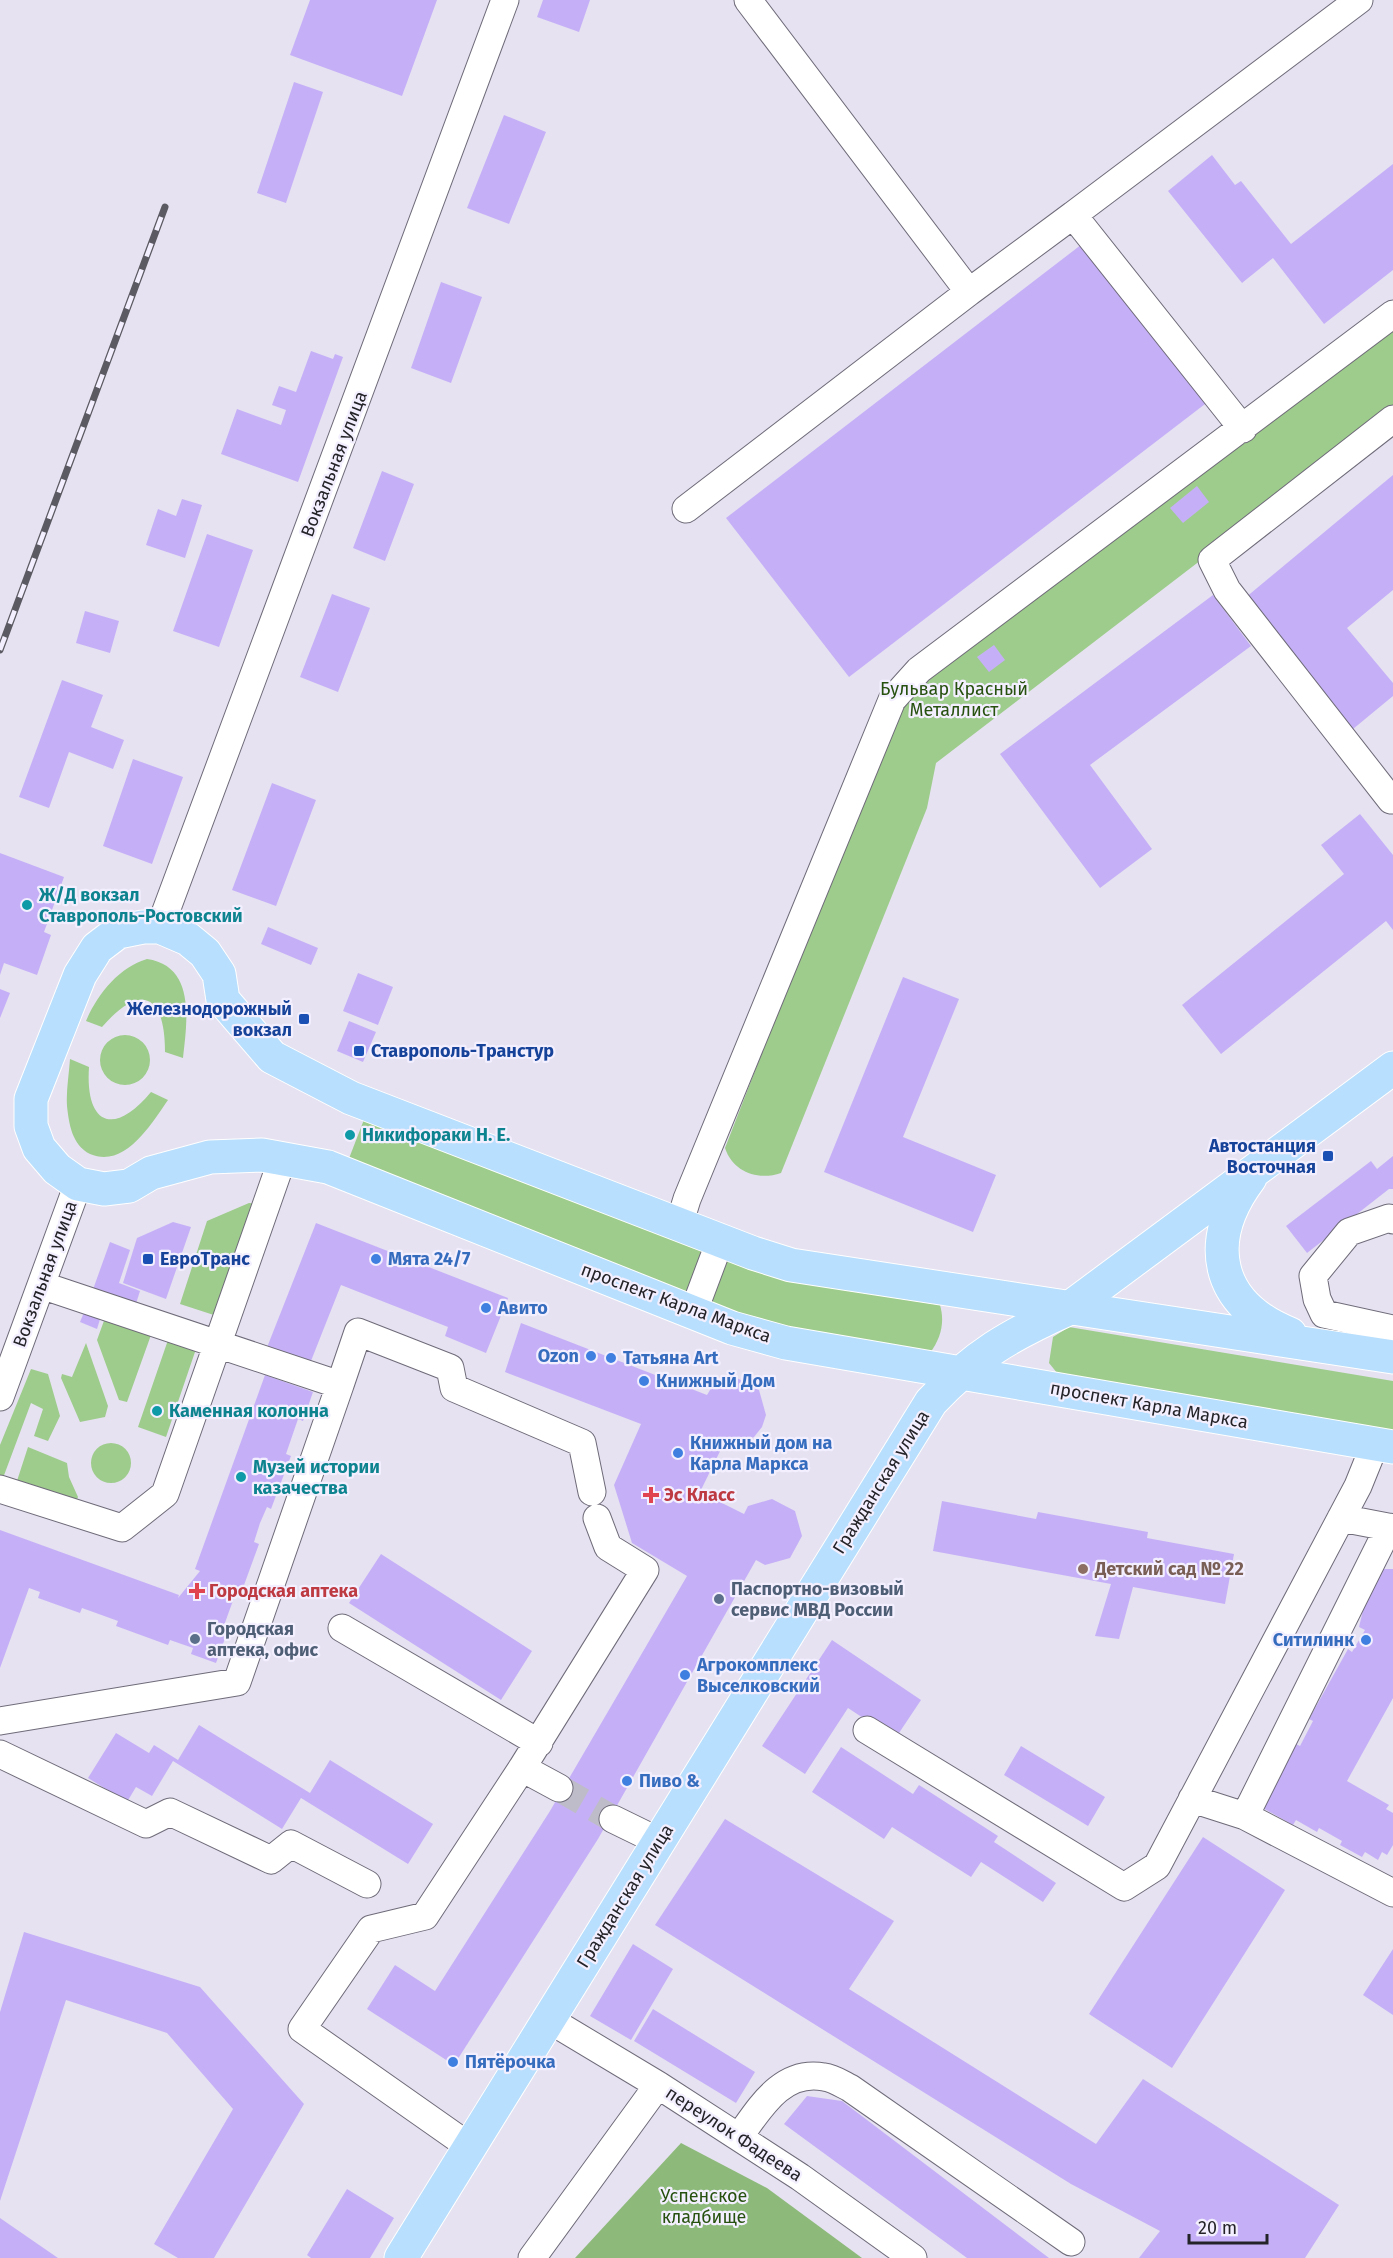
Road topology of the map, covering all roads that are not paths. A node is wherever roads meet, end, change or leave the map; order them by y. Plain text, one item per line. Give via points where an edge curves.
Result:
1 (505, 0) edge
2 (748, 0) edge
3 (1359, 0) edge
4 (1074, 214) junction
5 (969, 292) junction
6 (1393, 314) edge
7 (1393, 419) edge
8 (1243, 429) junction
9 (686, 509) dead end
10 (1393, 763) edge
11 (1392, 803) edge
12 (160, 927) junction
13 (1393, 1068) edge
14 (283, 1157) junction
15 (1270, 1157) junction
16 (151, 1173) joint
17 (78, 1184) junction
18 (1393, 1220) edge
19 (679, 1225) junction
20 (720, 1241) junction
21 (41, 1285) junction
22 (1068, 1309) junction
23 (693, 1312) junction
24 (220, 1343) junction
25 (1311, 1343) junction
26 (1390, 1343) edge
27 (959, 1371) junction
28 (340, 1385) junction
29 (0, 1397) edge
30 (1384, 1446) edge
31 (0, 1489) edge
32 (1341, 1518) junction
33 (1391, 1528) edge
34 (342, 1628) dead end
35 (0, 1721) edge
36 (867, 1731) dead end
37 (539, 1743) junction
38 (0, 1754) edge
39 (522, 1768) junction
40 (558, 1788) tunnel mouth
41 (1192, 1799) junction
42 (1245, 1816) junction
43 (613, 1819) tunnel mouth
44 (658, 1841) junction
45 (367, 1884) dead end
46 (1393, 1893) edge
47 (549, 2019) junction
48 (658, 2085) junction
49 (739, 2137) junction
50 (470, 2147) junction
51 (1071, 2242) dead end
52 (401, 2258) edge
53 (531, 2258) edge
54 (913, 2258) edge

1 - 12 street, Вокзальная улица
2 - 5 street
3 - 4 street
4 - 5 street
4 - 8 street
5 - 9 street
6 - 8 street
7 - 11 street via 1212,560 1227,590
8 - 19 street via 919,670 892,700
10 - 11 street via 1387,767
12 - 17 main road, Вокзальная улица via 118,932 97,948 80,975 31,1099 31,1125 39,1148 57,1169
12 - 19 main road, Вокзальная улица via 188,939 205,953 219,974 223,1000 272,1056 351,1098
13 - 15 main road, Гражданская улица
14 - 16 main road, проспект Карла Маркса via 210,1157
14 - 23 main road, проспект Карла Маркса via 328,1167
14 - 24 street
15 - 22 main road, Гражданская улица
15 - 25 main road, Гражданская улица via 1232,1205 1225,1227 1223,1270 1234,1295 1253,1314 1273,1328
16 - 17 main road, Вокзальная улица via 129,1186 104,1189
17 - 21 street, Вокзальная улица
18 - 26 street via 1349,1232 1312,1276 1324,1314
19 - 20 main road
20 - 22 main road via 791,1265
20 - 23 street
21 - 24 street
21 - 29 street, Вокзальная улица
22 - 25 main road
22 - 27 main road, Гражданская улица via 1014,1333
23 - 27 main road, проспект Карла Маркса via 786,1343
24 - 28 street
24 - 31 street via 165,1494 122,1528
25 - 26 main road
27 - 30 main road, проспект Карла Маркса
27 - 44 main road, Гражданская улица via 922,1414
28 - 35 street via 237,1682
28 - 37 street via 357,1332 450,1368 454,1388 582,1443 608,1547 645,1570
30 - 32 street
32 - 33 street
32 - 41 street
33 - 42 street
34 - 37 street
36 - 41 street via 1124,1887 1156,1866
37 - 39 street
38 - 45 street via 146,1824 170,1812 271,1860 291,1844
39 - 40 street
39 - 50 street via 425,1916 372,1929 302,2029
41 - 42 street
42 - 46 street
43 - 44 street
44 - 47 main road, Гражданская улица
47 - 48 street, переулок Фадеева
47 - 50 main road, Гражданская улица
48 - 49 street, переулок Фадеева
48 - 53 street
49 - 51 street via 775,2089 799,2078 824,2077 850,2088
49 - 54 street, переулок Фадеева
50 - 52 main road, Гражданская улица

